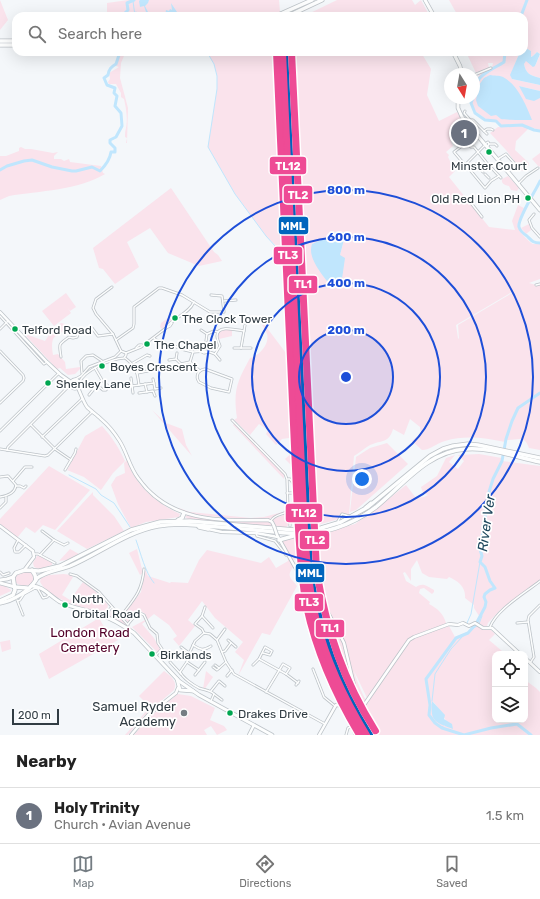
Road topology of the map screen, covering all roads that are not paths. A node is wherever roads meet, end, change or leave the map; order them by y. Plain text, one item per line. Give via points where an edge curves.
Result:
1 (312, 0) edge
2 (322, 0) edge
3 (425, 0) edge
4 (285, 12) edge
5 (296, 12) edge
6 (432, 12) edge
7 (0, 41) edge
8 (12, 41) edge
9 (0, 45) edge
10 (12, 45) edge
11 (455, 56) edge
12 (460, 68) edge
13 (491, 68) dead end
14 (480, 73) edge
15 (458, 104) edge
16 (465, 111) dead end
17 (493, 130) dead end
18 (484, 131) junction
19 (487, 134) dead end
20 (464, 139) dead end
21 (467, 142) junction
22 (486, 145) junction
23 (497, 146) dead end
24 (479, 151) junction
25 (497, 160) junction
26 (468, 163) junction
27 (476, 164) dead end
28 (515, 164) dead end
29 (465, 165) junction
30 (463, 167) dead end
31 (538, 168) dead end
32 (490, 180) junction
33 (518, 184) junction
34 (471, 203) dead end
35 (540, 209) edge
36 (534, 214) dead end
37 (482, 217) dead end
38 (540, 237) edge
39 (540, 284) edge
40 (536, 285) dead end
41 (112, 287) dead end
42 (211, 295) dead end
43 (236, 300) dead end
44 (224, 301) junction
45 (194, 302) junction
46 (0, 312) edge
47 (0, 316) edge
48 (7, 322) junction
49 (245, 324) dead end
50 (0, 329) edge
51 (201, 330) dead end
52 (244, 331) junction
53 (218, 332) junction
54 (113, 334) junction
55 (206, 334) junction
56 (154, 337) junction
57 (116, 340) junction
58 (206, 341) dead end
59 (234, 348) dead end
60 (241, 348) junction
61 (251, 348) dead end
62 (0, 351) edge
63 (121, 351) junction
64 (193, 352) junction
65 (126, 353) junction
66 (177, 353) dead end
67 (118, 354) junction
68 (215, 354) junction
69 (150, 356) dead end
70 (61, 357) dead end
71 (121, 358) junction
72 (125, 358) junction
73 (176, 359) junction
74 (169, 360) dead end
75 (220, 360) dead end
76 (103, 361) junction
77 (190, 362) junction
78 (133, 363) junction
79 (95, 368) junction
80 (153, 370) dead end
81 (200, 370) junction
82 (59, 373) junction
83 (137, 373) junction
84 (82, 374) junction
85 (130, 378) dead end
86 (153, 379) dead end
87 (74, 380) junction
88 (102, 380) junction
89 (79, 383) junction
90 (154, 383) junction
91 (145, 384) junction
92 (71, 385) junction
93 (97, 385) junction
94 (139, 385) junction
95 (132, 386) junction
96 (78, 388) junction
97 (161, 388) dead end
98 (147, 392) junction
99 (133, 393) dead end
100 (139, 393) dead end
101 (88, 395) dead end
102 (155, 396) dead end
103 (82, 399) junction
104 (0, 403) edge
105 (92, 412) junction
106 (232, 420) dead end
107 (31, 425) junction
108 (0, 431) edge
109 (42, 437) junction
110 (0, 449) edge
111 (55, 449) junction
112 (76, 449) dead end
113 (7, 450) junction
114 (501, 451) junction
115 (507, 452) junction
116 (540, 458) edge
117 (71, 460) junction
118 (540, 462) edge
119 (32, 467) dead end
120 (65, 470) dead end
121 (0, 477) edge
122 (287, 479) junction
123 (13, 480) junction
124 (16, 486) junction
125 (26, 486) dead end
126 (287, 493) junction
127 (299, 493) junction
128 (6, 496) junction
129 (0, 497) edge
130 (378, 498) junction
131 (0, 508) edge
132 (288, 511) junction
133 (184, 515) junction
134 (177, 520) junction
135 (190, 521) junction
136 (271, 521) junction
137 (336, 523) junction
138 (195, 525) junction
139 (0, 526) edge
140 (290, 526) dead end
141 (208, 529) joint
142 (301, 530) junction
143 (42, 531) dead end
144 (312, 531) junction
145 (256, 533) junction
146 (278, 537) junction
147 (18, 540) junction
148 (54, 540) junction
149 (68, 543) dead end
150 (26, 545) junction
151 (34, 554) junction
152 (40, 555) junction
153 (289, 555) junction
154 (30, 563) junction
155 (56, 563) dead end
156 (144, 569) dead end
157 (25, 570) junction
158 (32, 570) junction
159 (0, 572) edge
160 (9, 572) dead end
161 (70, 574) dead end
162 (13, 577) junction
163 (36, 579) junction
164 (0, 580) edge
165 (539, 582) edge
166 (0, 583) edge
167 (15, 586) junction
168 (540, 586) edge
169 (30, 587) junction
170 (40, 588) junction
171 (49, 595) junction
172 (0, 602) edge
173 (540, 605) edge
174 (113, 607) junction
175 (205, 607) dead end
176 (23, 615) dead end
177 (121, 616) junction
178 (202, 616) junction
179 (107, 617) junction
180 (528, 622) junction
181 (517, 623) dead end
182 (490, 627) junction
183 (213, 628) dead end
184 (225, 629) dead end
185 (205, 633) junction
186 (206, 637) dead end
187 (217, 640) junction
188 (228, 640) dead end
189 (231, 643) junction
190 (193, 645) junction
191 (211, 646) dead end
192 (181, 647) dead end
193 (236, 647) dead end
194 (517, 651) edge
195 (222, 652) junction
196 (263, 653) junction
197 (190, 654) junction
198 (155, 656) junction
199 (194, 657) dead end
200 (259, 659) junction
201 (170, 662) dead end
202 (188, 662) junction
203 (205, 662) dead end
204 (226, 662) junction
205 (530, 663) joint
206 (215, 665) dead end
207 (253, 665) dead end
208 (212, 667) dead end
209 (219, 668) junction
210 (313, 669) dead end
211 (199, 670) junction
212 (232, 670) junction
213 (279, 670) junction
214 (540, 672) edge
215 (286, 674) junction
216 (182, 675) junction
217 (195, 675) dead end
218 (228, 676) dead end
219 (177, 679) junction
220 (298, 683) dead end
221 (184, 684) junction
222 (225, 686) dead end
223 (178, 687) junction
224 (183, 691) junction
225 (193, 691) junction
226 (211, 691) junction
227 (266, 692) junction
228 (176, 693) junction
229 (214, 694) junction
230 (222, 700) dead end
231 (210, 701) junction
232 (335, 706) junction
233 (345, 706) junction
234 (359, 706) junction
235 (325, 724) junction
236 (254, 725) junction
237 (353, 726) junction
238 (130, 735) edge
239 (249, 735) edge
240 (272, 735) edge
241 (319, 735) edge
242 (346, 735) edge
243 (355, 735) edge

1 - 4 highway
2 - 5 highway
3 - 6 main road
7 - 8 highway
9 - 10 highway
11 - 12 main road
13 - 14 street
15 - 22 main road via 462,117
16 - 18 street via 470,120
17 - 18 street
18 - 19 street
20 - 21 street
21 - 24 street
21 - 29 street via 454,152
22 - 23 street
22 - 24 street
22 - 25 main road
24 - 26 street
24 - 32 street via 500,177
25 - 28 street via 506,154
25 - 33 main road
26 - 29 street
26 - 32 street via 470,170 485,188
27 - 32 street
29 - 30 street
31 - 33 street
33 - 35 main road
34 - 37 street
36 - 38 street via 529,220 530,224
39 - 40 street
41 - 54 street via 96,299 93,306 96,314
42 - 44 street via 222,296
43 - 44 street
44 - 45 street via 224,312 207,310
45 - 56 street via 188,311
45 - 57 street via 159,288 134,307 133,328
46 - 48 street
47 - 48 street
48 - 50 street
48 - 82 street
49 - 52 street
51 - 55 street
52 - 53 street via 225,328
52 - 60 street
53 - 55 street
53 - 68 street via 220,346
54 - 57 street
54 - 70 street via 98,336 92,328 79,331 77,337 69,337 60,343
55 - 58 street
56 - 64 street via 156,340
56 - 65 street
57 - 63 street
59 - 60 street
60 - 61 street
62 - 104 street via 24,379
63 - 65 street
63 - 67 street
64 - 68 street via 207,351
64 - 77 street
65 - 72 street
66 - 73 street
67 - 71 street
67 - 76 street
68 - 75 street
69 - 78 street via 148,354
71 - 72 street
71 - 79 street
72 - 78 street
73 - 74 street
73 - 77 street via 181,364
76 - 84 street via 89,366
76 - 84 street via 93,355 84,357 80,363
77 - 81 street
78 - 83 street
79 - 88 street
79 - 89 street
80 - 83 street
81 - 81 street via 197,376 200,383 229,392 232,379 207,369
82 - 92 street
82 - 108 street
83 - 94 street
84 - 87 street
85 - 95 street
86 - 90 street
87 - 89 street
87 - 92 street
88 - 93 street
88 - 93 street via 108,386 106,390
89 - 96 street
90 - 91 street
90 - 97 street via 155,388
91 - 94 street
91 - 98 street
92 - 96 street
92 - 107 street
93 - 101 street
94 - 95 street
95 - 99 street
96 - 103 street
98 - 100 street
98 - 102 street via 153,391
103 - 105 street
103 - 109 street
105 - 111 street
105 - 133 street via 107,424 121,442 133,470 144,486 160,502
106 - 122 street
107 - 109 street
107 - 113 street
109 - 111 street
110 - 113 street
111 - 113 street via 45,456
111 - 117 street
112 - 117 street
114 - 115 highway
114 - 130 highway via 468,444 444,449 423,461
114 - 144 highway via 466,449 443,454 425,465 358,519 335,528
115 - 116 highway
115 - 118 highway
117 - 120 street
119 - 123 street via 25,467
121 - 123 street via 7,476
122 - 126 street
122 - 127 street via 290,479
123 - 124 street
124 - 125 street
124 - 128 street
126 - 127 street
126 - 132 street
127 - 142 street
128 - 129 street
128 - 131 street via 6,502
130 - 137 highway via 360,512
130 - 137 street via 350,516 342,514
132 - 136 street
132 - 140 street
133 - 134 highway
133 - 135 highway via 185,519
133 - 136 street
134 - 135 highway
134 - 158 highway via 135,528 65,564 45,570
135 - 142 highway
136 - 146 street, bridge
137 - 144 highway
138 - 141 highway
138 - 142 highway
138 - 163 highway via 168,524 137,532 75,564 40,575
139 - 147 street
141 - 145 street
142 - 144 highway
142 - 146 highway
143 - 148 street
145 - 146 street
145 - 153 street via 257,536 274,541 286,555
146 - 153 street
147 - 150 street
147 - 150 street via 14,548 16,553
148 - 149 street via 65,545
148 - 152 street
150 - 151 street
151 - 152 street
151 - 154 street
152 - 155 street
153 - 234 street via 306,586 320,596 344,643
154 - 157 street
154 - 158 street
156 - 177 street via 139,592
157 - 158 highway
157 - 162 highway
158 - 163 highway
159 - 160 street via 3,575
161 - 174 street via 95,589
162 - 164 main road
162 - 167 highway
163 - 169 highway
163 - 170 main road
165 - 168 street
165 - 182 street via 501,611
166 - 167 main road
167 - 169 highway
167 - 172 highway via 13,595
169 - 170 main road
169 - 172 highway via 11,600
170 - 171 main road
171 - 176 street via 43,598 35,588 24,594 17,601
171 - 179 main road via 72,607
173 - 180 street via 529,616
174 - 177 street
174 - 179 street
175 - 178 street
177 - 198 street via 128,624 138,612 144,615 150,628 157,634 158,643 162,647
178 - 183 street
178 - 185 street via 195,624
179 - 198 main road via 134,633
180 - 181 street
180 - 205 street via 534,657
182 - 194 street
182 - 234 street via 483,628 477,624 468,626 463,623 447,625 412,638 366,704
184 - 187 street
185 - 186 street
185 - 187 street
185 - 190 street
187 - 195 street
188 - 189 street
189 - 193 street
189 - 195 street
190 - 191 street via 201,650
190 - 197 street
192 - 197 street
195 - 204 street
196 - 196 street via 265,648 272,651 270,656
196 - 200 street
197 - 199 street
197 - 202 street
198 - 219 main road
200 - 207 street
200 - 213 street
201 - 216 street
202 - 211 street
202 - 216 street via 180,672
203 - 211 street
204 - 209 street
204 - 212 street
205 - 214 street
206 - 209 street
208 - 209 street via 217,670
210 - 232 street via 324,697
211 - 217 street
212 - 218 street
212 - 227 street via 239,677
213 - 215 street
213 - 215 street via 283,664 289,667
213 - 227 street
215 - 220 street
216 - 226 street via 200,689
219 - 221 main road
219 - 223 main road
221 - 223 main road
221 - 224 main road
221 - 225 main road
222 - 226 street via 219,681
223 - 224 main road
223 - 228 street
224 - 225 main road
224 - 228 street
225 - 231 main road
226 - 229 street
227 - 235 street
228 - 238 street via 145,718
229 - 230 street
229 - 231 street
231 - 236 main road
232 - 233 street
232 - 235 street
233 - 234 street
233 - 237 street
235 - 241 street
236 - 239 street
236 - 240 main road
237 - 242 street via 348,728
237 - 243 street

